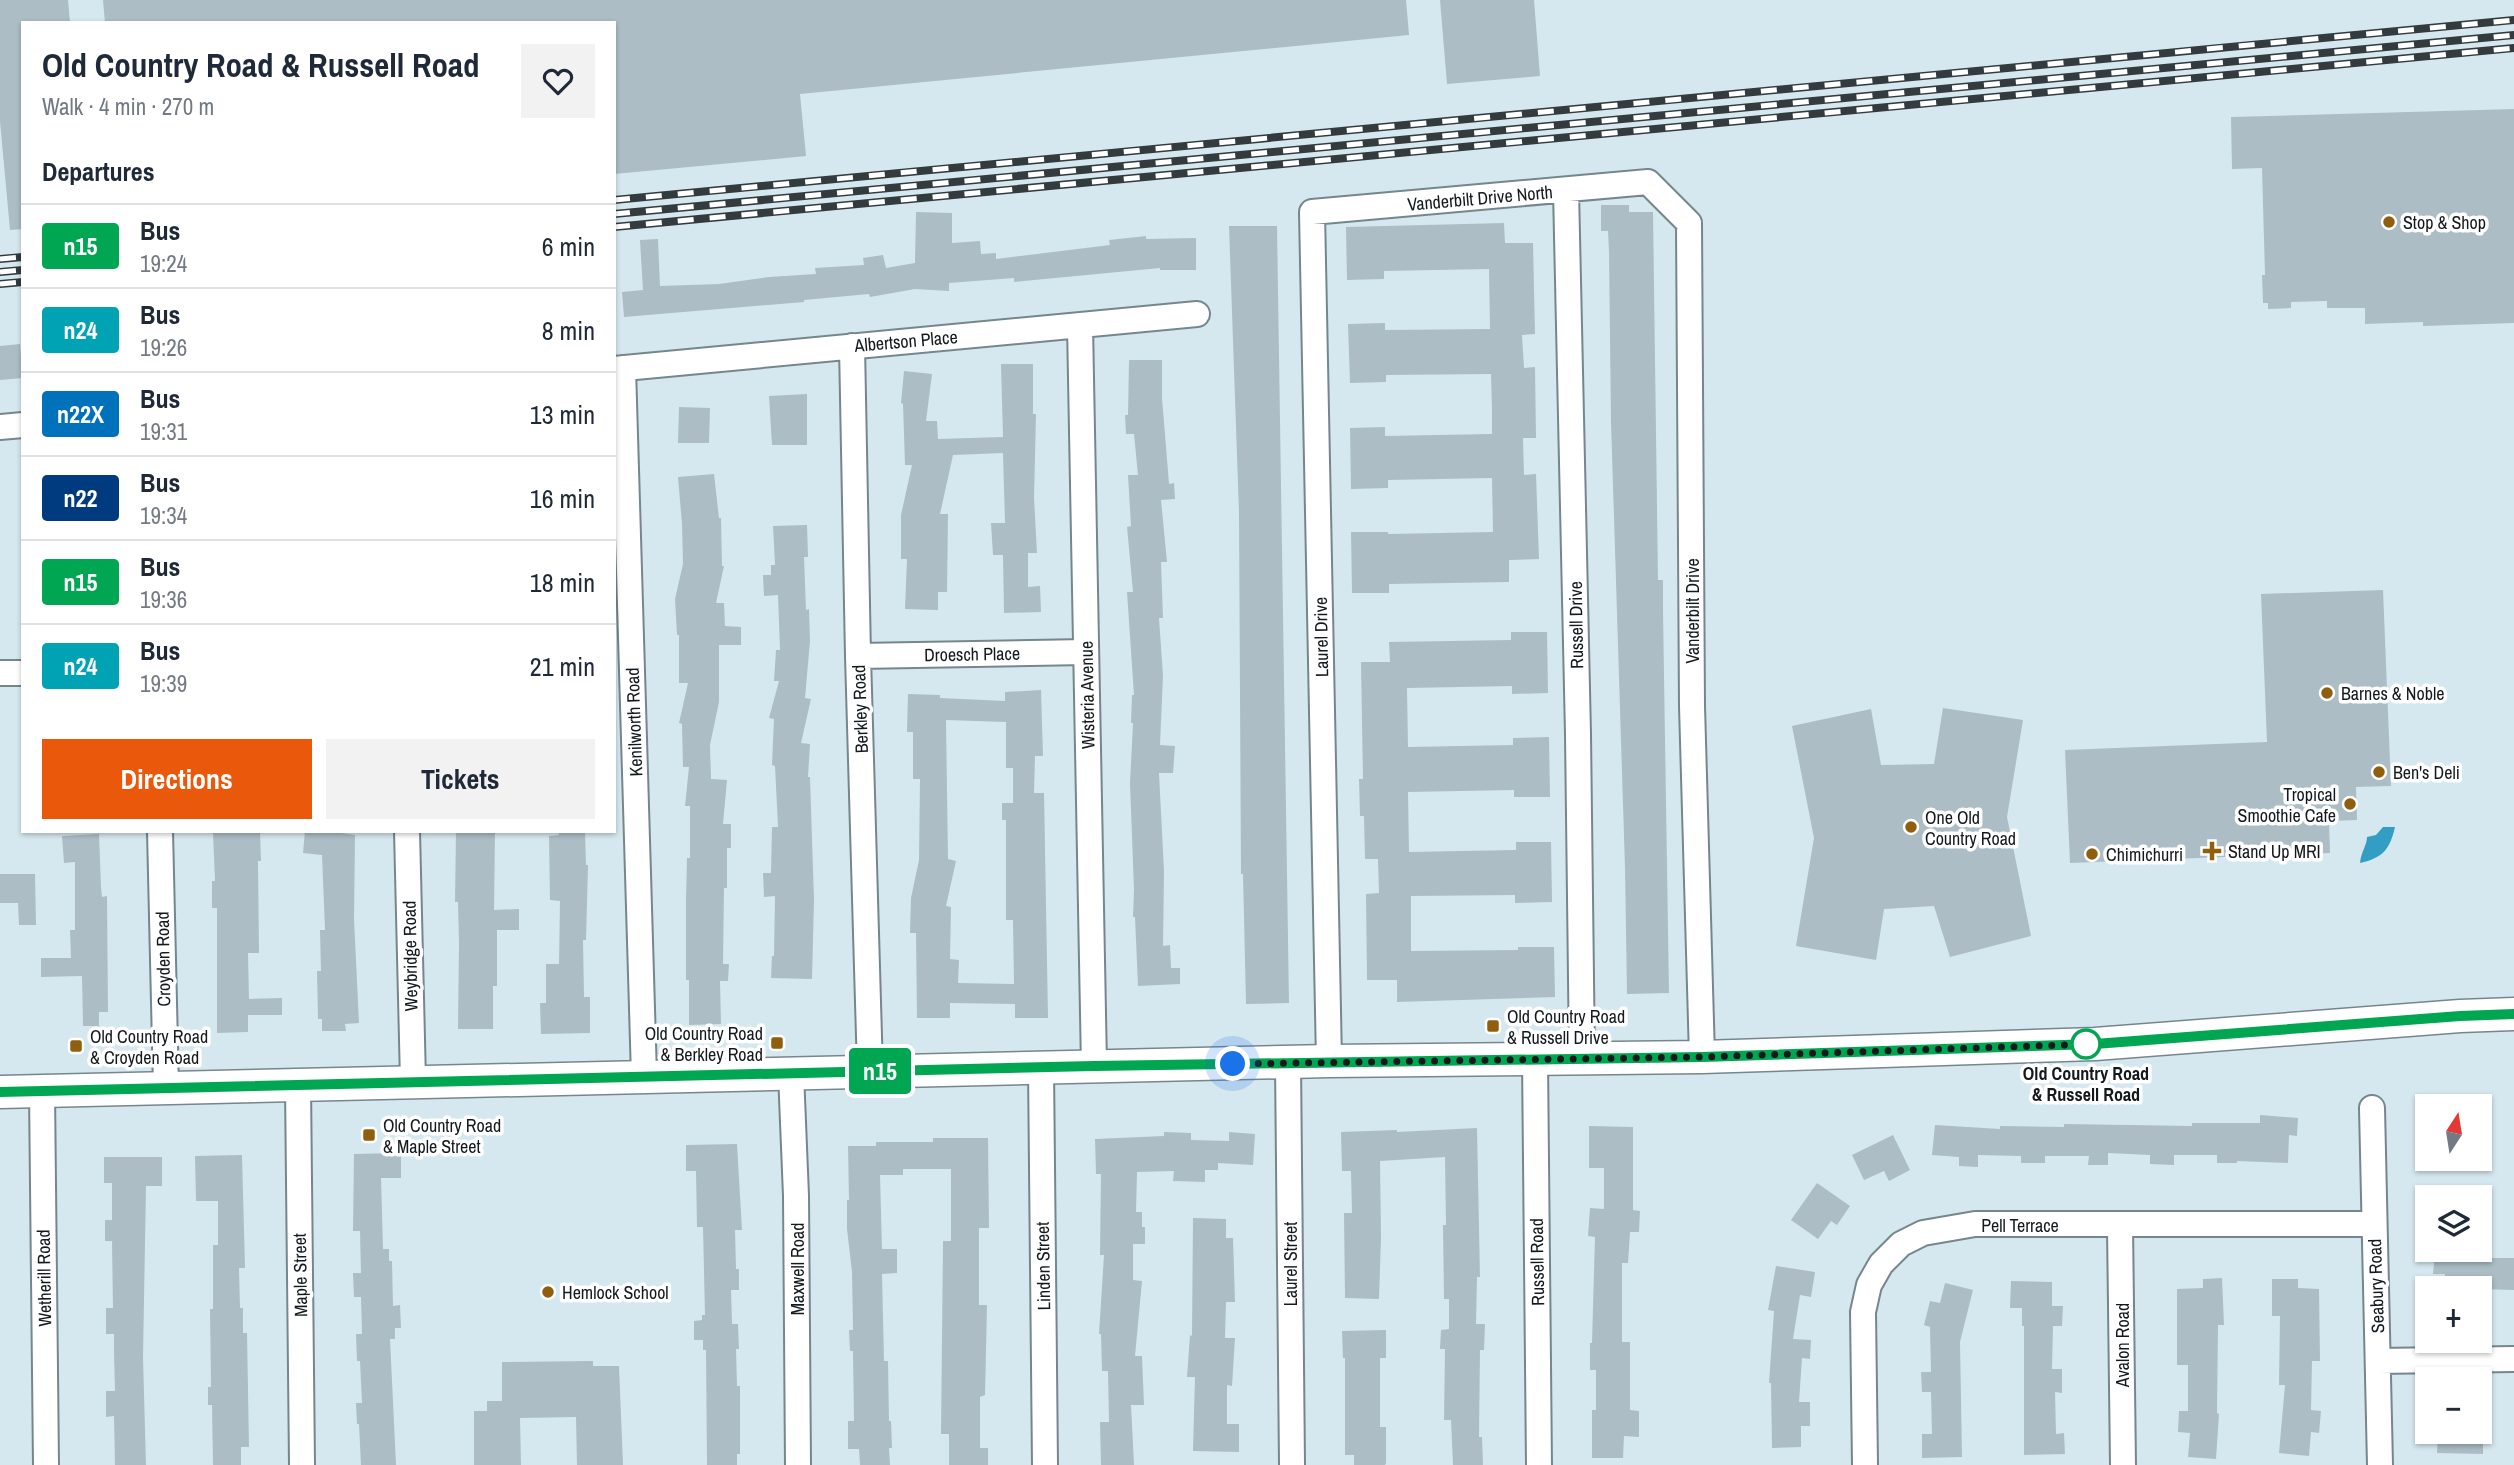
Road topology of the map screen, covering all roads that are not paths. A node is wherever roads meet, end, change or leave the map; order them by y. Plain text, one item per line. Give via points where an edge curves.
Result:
1 (1648, 182) joint
2 (1566, 190) junction
3 (1312, 212) joint
4 (1198, 314) dead end
5 (1080, 325) junction
6 (852, 346) junction
7 (619, 368) edge
8 (21, 425) edge
9 (0, 427) edge
10 (1086, 652) junction
11 (858, 656) junction
12 (0, 673) edge
13 (21, 673) edge
14 (160, 833) edge
15 (407, 833) edge
16 (2514, 1014) edge
17 (1702, 1057) junction
18 (1535, 1059) junction
19 (1582, 1059) junction
20 (1329, 1061) junction
21 (1288, 1063) junction
22 (1094, 1066) junction
23 (1041, 1067) junction
24 (870, 1071) junction
25 (791, 1073) junction
26 (645, 1076) junction
27 (413, 1081) junction
28 (298, 1085) junction
29 (166, 1087) junction
30 (42, 1091) junction
31 (0, 1092) edge
32 (2372, 1108) dead end
33 (2374, 1224) junction
34 (2120, 1226) junction
35 (2514, 1359) edge
36 (2378, 1361) junction
37 (46, 1465) edge
38 (302, 1465) edge
39 (798, 1465) edge
40 (1045, 1465) edge
41 (1292, 1465) edge
42 (1539, 1465) edge
43 (1865, 1465) edge
44 (2123, 1465) edge
45 (2380, 1465) edge

1 - 2 street, Vanderbilt Drive North
1 - 17 street, Vanderbilt Drive via 1689,223 1692,706
2 - 3 street, Vanderbilt Drive North
2 - 19 street, Russell Drive
3 - 20 street, Laurel Drive
4 - 5 street, Albertson Place
5 - 6 street, Albertson Place
5 - 10 street, Wisteria Avenue
6 - 7 street, Albertson Place
6 - 11 street, Berkley Road
7 - 26 street, Kenilworth Road
8 - 9 street
10 - 11 street, Droesch Place
10 - 22 street, Wisteria Avenue
11 - 24 street, Berkley Road
12 - 13 street
14 - 29 street, Croyden Road
15 - 27 street, Weybridge Road
16 - 17 main road via 2095,1044
17 - 19 main road
18 - 19 main road
18 - 20 main road
18 - 42 street, Russell Road
20 - 21 main road
21 - 22 main road
21 - 41 street, Laurel Street
22 - 23 main road
23 - 24 main road
23 - 40 street, Linden Street
24 - 25 main road
25 - 26 main road
25 - 39 street, Maxwell Road
26 - 27 main road
27 - 28 main road
28 - 29 main road
28 - 38 street, Maple Street
29 - 30 main road
30 - 31 main road
30 - 37 street, Wetherill Road
32 - 33 street, Seabury Road
33 - 34 street, Pell Terrace
33 - 36 street, Seabury Road
34 - 43 street, Pell Terrace via 1975,1224 1940,1229 1901,1244 1869,1285 1863,1312
34 - 44 street, Avalon Road
35 - 36 street
36 - 45 street, Seabury Road

